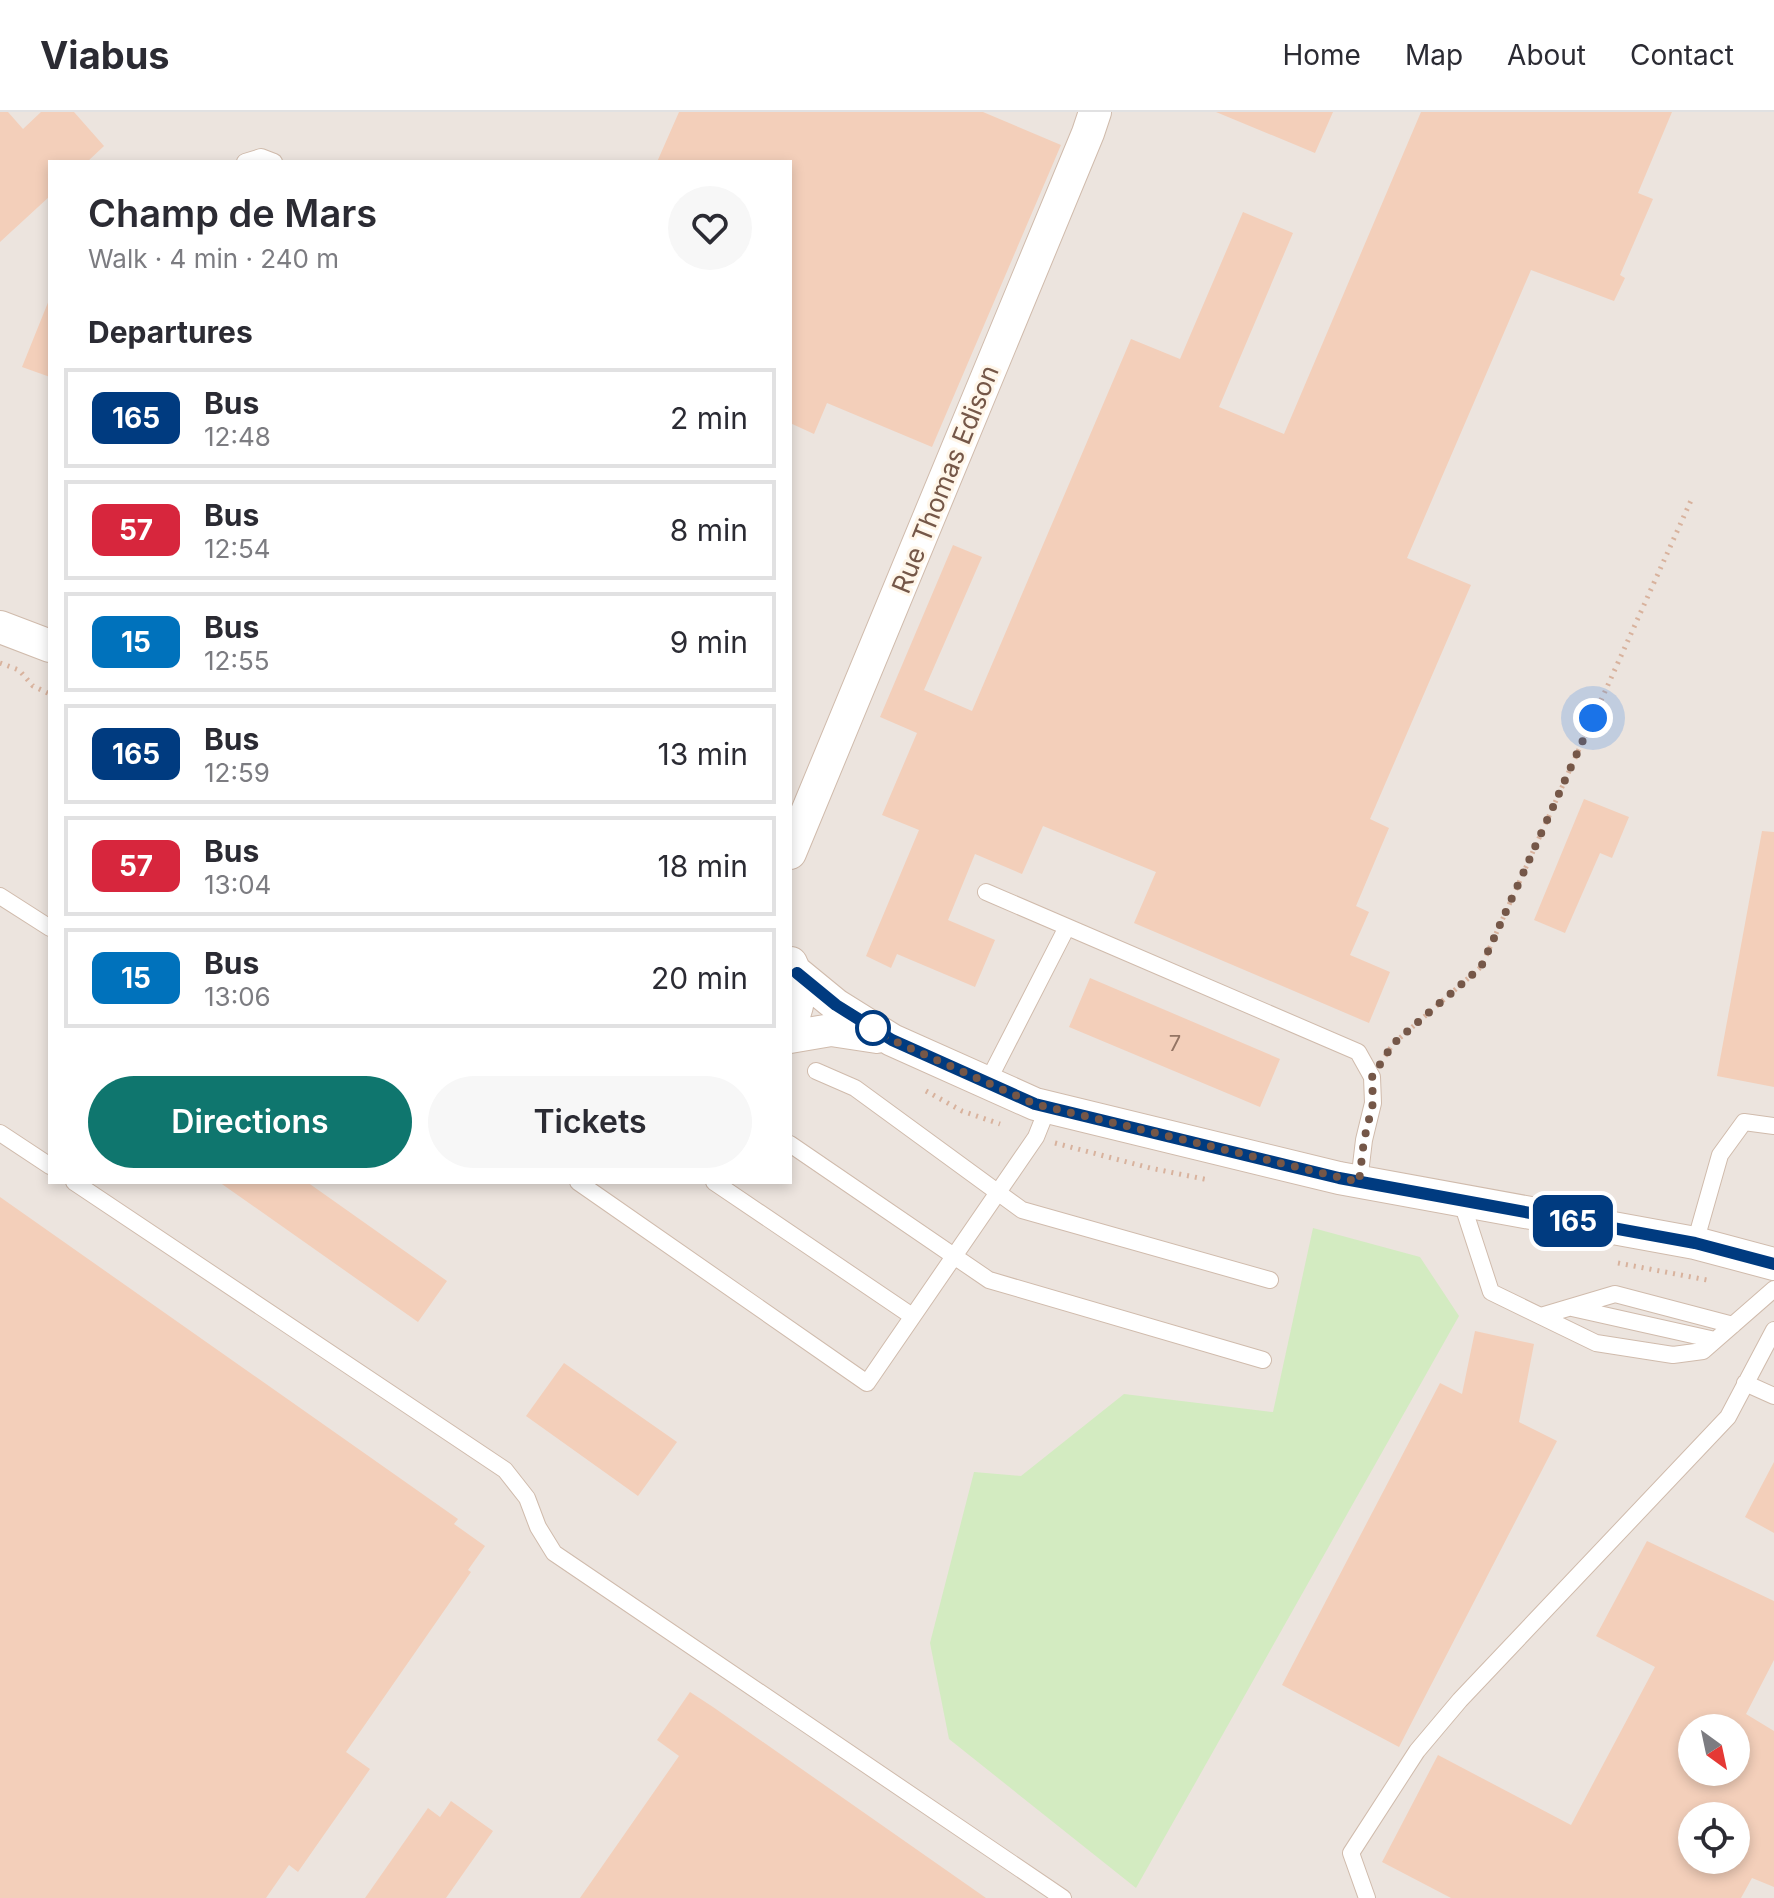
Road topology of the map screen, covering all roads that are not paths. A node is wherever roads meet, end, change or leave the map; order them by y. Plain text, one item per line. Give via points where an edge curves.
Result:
1 (1095, 112) edge
2 (0, 627) edge
3 (48, 645) edge
4 (792, 855) edge
5 (986, 892) dead end
6 (0, 896) edge
7 (48, 927) edge
8 (1067, 927) junction
9 (793, 967) edge
10 (792, 1020) edge
11 (792, 1037) edge
12 (892, 1040) junction
13 (816, 1071) dead end
14 (987, 1083) junction
15 (1048, 1107) junction
16 (1774, 1126) edge
17 (0, 1133) edge
18 (792, 1145) edge
19 (48, 1165) edge
20 (1359, 1182) junction
21 (77, 1184) edge
22 (581, 1184) edge
23 (717, 1184) edge
24 (997, 1193) junction
25 (1461, 1200) junction
26 (1695, 1243) junction
27 (953, 1256) junction
28 (1774, 1264) edge
29 (1270, 1280) dead end
30 (1774, 1289) edge
31 (1570, 1308) junction
32 (912, 1316) junction
33 (1541, 1316) junction
34 (1733, 1325) junction
35 (1774, 1330) edge
36 (1715, 1340) junction
37 (1263, 1360) dead end
38 (1745, 1383) junction
39 (1774, 1396) edge
40 (1063, 1898) edge
41 (1367, 1898) edge

1 - 4 street, Rue Thomas Edison
2 - 3 street
5 - 8 lane
6 - 7 lane
8 - 14 lane
8 - 20 lane via 1358,1052 1372,1077 1373,1103
9 - 10 street via 800,992
9 - 12 street via 836,1005
11 - 12 street via 831,1030
12 - 14 street
13 - 24 lane via 855,1088
14 - 15 street
15 - 20 street
15 - 24 lane via 1036,1137
16 - 26 lane via 1744,1122 1720,1155
17 - 19 lane
18 - 27 lane
20 - 25 street
21 - 40 lane via 505,1470 527,1498 554,1553
22 - 32 lane via 867,1383
23 - 32 lane
24 - 27 lane
24 - 29 lane via 1022,1210
25 - 26 street
25 - 33 lane via 1491,1292
26 - 28 street
27 - 32 lane
27 - 37 lane via 989,1280
30 - 34 lane
31 - 33 lane
31 - 34 lane via 1615,1294
31 - 36 lane
33 - 36 lane via 1596,1343 1673,1355 1703,1351
34 - 36 lane
35 - 38 lane
38 - 39 lane
38 - 41 lane via 1728,1417 1417,1751 1351,1853

